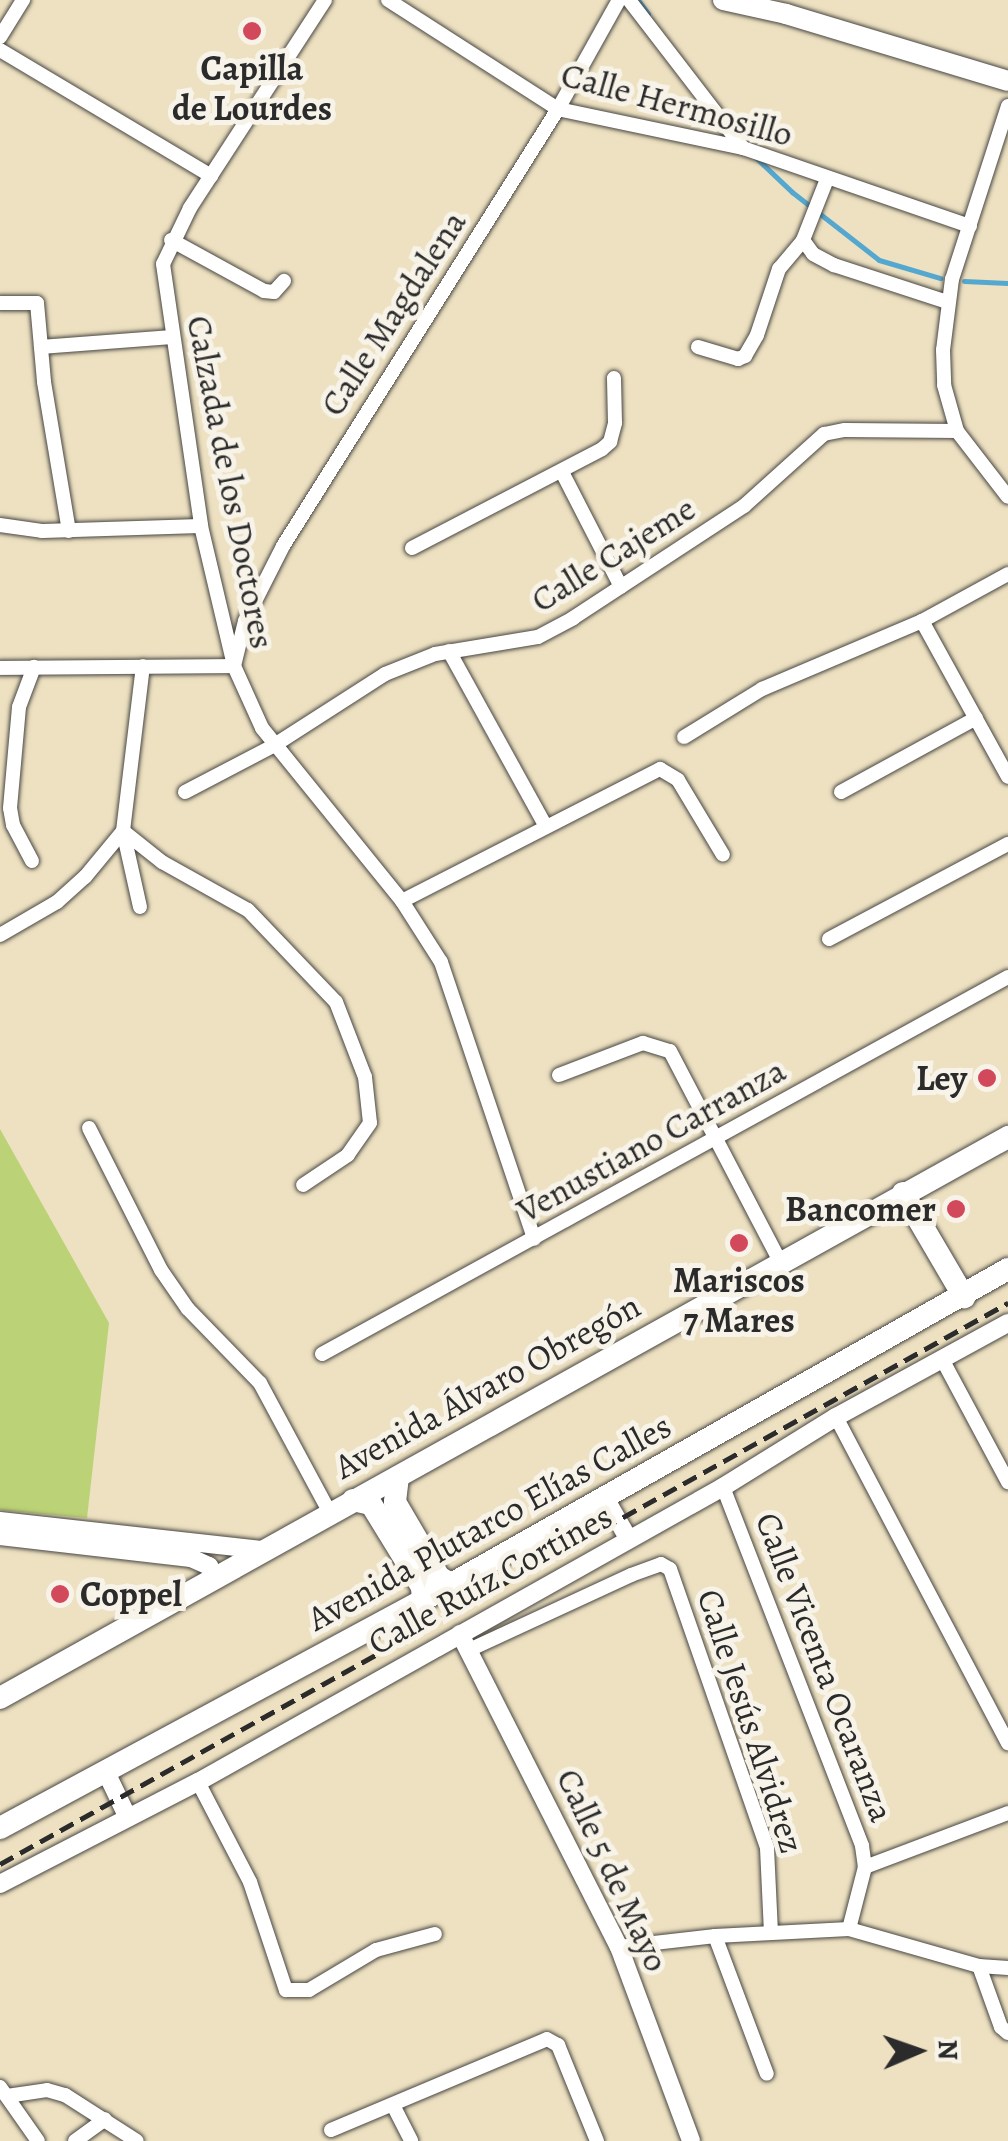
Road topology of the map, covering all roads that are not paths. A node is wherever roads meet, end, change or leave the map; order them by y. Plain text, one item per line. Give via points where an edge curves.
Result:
1 (23, 0) edge
2 (324, 0) edge
3 (388, 0) edge
4 (620, 0) edge
5 (629, 0) edge
6 (724, 0) edge
7 (787, 7) edge
8 (0, 36) edge
9 (0, 50) edge
10 (1008, 81) edge
11 (1008, 106) edge
12 (558, 109) junction
13 (743, 148) junction
14 (211, 176) junction
15 (827, 179) junction
16 (970, 226) junction
17 (171, 240) junction
18 (802, 240) junction
19 (284, 282) dead end
20 (947, 302) junction
21 (0, 303) edge
22 (172, 337) junction
23 (42, 347) junction
24 (698, 348) dead end
25 (614, 378) dead end
26 (956, 432) junction
27 (562, 472) junction
28 (1008, 497) edge
29 (0, 525) edge
30 (201, 526) junction
31 (69, 531) junction
32 (412, 548) dead end
33 (1008, 574) edge
34 (622, 587) junction
35 (922, 621) junction
36 (449, 651) junction
37 (143, 666) junction
38 (234, 666) junction
39 (34, 667) junction
40 (0, 668) edge
41 (976, 718) junction
42 (684, 737) dead end
43 (273, 746) junction
44 (1008, 776) edge
45 (185, 792) dead end
46 (841, 792) dead end
47 (545, 826) junction
48 (122, 831) junction
49 (1008, 844) edge
50 (723, 856) dead end
51 (32, 861) dead end
52 (402, 901) junction
53 (140, 907) dead end
54 (0, 936) edge
55 (830, 939) dead end
56 (1008, 977) edge
57 (559, 1075) dead end
58 (89, 1128) dead end
59 (1008, 1137) edge
60 (714, 1140) junction
61 (303, 1185) dead end
62 (903, 1193) junction
63 (534, 1239) junction
64 (782, 1263) junction
65 (1008, 1269) edge
66 (964, 1297) junction
67 (1008, 1323) edge
68 (322, 1354) dead end
69 (942, 1360) junction
70 (836, 1416) junction
71 (398, 1476) junction
72 (1008, 1482) edge
73 (723, 1486) junction
74 (605, 1498) junction
75 (353, 1500) junction
76 (330, 1514) junction
77 (0, 1522) edge
78 (0, 1536) edge
79 (628, 1538) junction
80 (260, 1550) junction
81 (214, 1576) junction
82 (451, 1584) junction
83 (423, 1600) junction
84 (465, 1642) junction
85 (0, 1698) edge
86 (1008, 1743) edge
87 (106, 1772) junction
88 (198, 1782) junction
89 (1008, 1813) edge
90 (127, 1816) junction
91 (0, 1828) edge
92 (864, 1866) junction
93 (0, 1884) edge
94 (849, 1929) junction
95 (772, 1933) junction
96 (435, 1934) dead end
97 (714, 1936) junction
98 (619, 1948) junction
99 (979, 1966) junction
100 (1008, 1968) edge
101 (1008, 2034) edge
102 (767, 2074) dead end
103 (3, 2091) edge
104 (394, 2107) junction
105 (105, 2118) junction
106 (332, 2130) dead end
107 (38, 2141) edge
108 (74, 2141) edge
109 (137, 2141) edge
110 (412, 2141) edge
111 (597, 2141) edge
112 (691, 2141) edge

1 - 8 street
2 - 14 street, Calzada de los Doctores
3 - 12 street, Calle Hermosillo
4 - 12 street, Calle Magdalena
5 - 13 street
6 - 7 main road
7 - 10 main road
9 - 14 street
11 - 16 street
12 - 13 street, Calle Hermosillo
12 - 38 street, Calle Magdalena via 284,546 245,620
13 - 15 street, Calle Hermosillo
14 - 17 street, Calzada de los Doctores
15 - 16 street, Calle Hermosillo
15 - 18 street
16 - 20 street
17 - 19 street via 264,291 272,293
17 - 22 street, Calzada de los Doctores via 163,264
18 - 20 street via 834,265
18 - 24 street via 784,259 744,356
20 - 26 street via 944,385
21 - 23 street via 38,304
22 - 23 street
22 - 30 street, Calzada de los Doctores
23 - 31 street
25 - 27 street via 610,442
26 - 28 street
26 - 34 street, Calle Cajeme via 824,434 744,506
27 - 32 street
27 - 34 street
29 - 31 street
30 - 31 street
30 - 38 street, Calzada de los Doctores
33 - 35 street
34 - 36 street, Calle Cajeme via 538,637
35 - 41 street
35 - 42 street via 762,690
36 - 43 street, Calle Cajeme via 386,674
36 - 47 street
37 - 38 street
37 - 39 street
37 - 48 street
38 - 43 street, Calzada de los Doctores
39 - 40 street
39 - 51 street via 19,707 10,808
41 - 44 street
41 - 46 street
43 - 45 street, Calle Cajeme
43 - 52 street, Calzada de los Doctores
47 - 50 street via 660,769 678,780
47 - 52 street
48 - 53 street
48 - 54 street via 57,902
48 - 61 street via 162,862 248,910 336,1002 365,1077 370,1123 348,1155
49 - 55 street
52 - 63 street, Calzada de los Doctores via 441,962
56 - 60 street, Venustiano Carranza
57 - 60 street via 628,1048 660,1045 679,1065
58 - 76 street via 162,1270 188,1309 260,1384
59 - 62 highway, Avenida Álvaro Obregón
60 - 63 street, Venustiano Carranza
60 - 64 street
62 - 64 highway, Avenida Álvaro Obregón
62 - 66 highway
63 - 68 street, Venustiano Carranza
64 - 71 highway, Avenida Álvaro Obregón
65 - 66 highway, Avenida Plutarco Elías Calles
66 - 74 highway, Avenida Plutarco Elías Calles
67 - 69 street, Calle Ruíz Cortines
69 - 70 street, Calle Ruíz Cortines
69 - 72 street
70 - 73 street, Calle Ruíz Cortines
70 - 86 street
71 - 75 highway, Avenida Álvaro Obregón
71 - 82 highway via 396,1502 439,1576
73 - 79 street, Calle Ruíz Cortines
73 - 92 street, Calle Vicenta Ocaranza via 850,1810
74 - 79 street
74 - 82 highway, Avenida Plutarco Elías Calles
75 - 76 highway, Avenida Álvaro Obregón
75 - 83 highway via 372,1504 422,1587
76 - 80 highway, Avenida Álvaro Obregón
77 - 80 street
78 - 81 street via 191,1558
79 - 84 street, Calle Ruíz Cortines
80 - 81 highway, Avenida Álvaro Obregón
81 - 85 highway, Avenida Álvaro Obregón
82 - 83 highway, Avenida Plutarco Elías Calles
83 - 87 highway, Avenida Plutarco Elías Calles
84 - 88 street, Calle Ruíz Cortines
84 - 95 street, Calle Jesús Alvidrez via 661,1564 670,1569 767,1848
84 - 98 street, Calle 5 de Mayo
87 - 90 street
87 - 91 highway, Avenida Plutarco Elías Calles
88 - 90 street, Calle Ruíz Cortines
88 - 96 street via 250,1882 286,1990 309,1990 376,1950
89 - 92 street
90 - 93 street, Calle Ruíz Cortines
92 - 94 street, Calle Vicenta Ocaranza
94 - 95 street
94 - 99 street
95 - 97 street
97 - 98 street
97 - 102 street
98 - 112 street, Calle 5 de Mayo
99 - 100 street
99 - 101 street
103 - 105 street via 47,2090
103 - 107 street
104 - 106 street
104 - 110 street
104 - 111 street via 547,2039 558,2045
105 - 108 street
105 - 109 street

